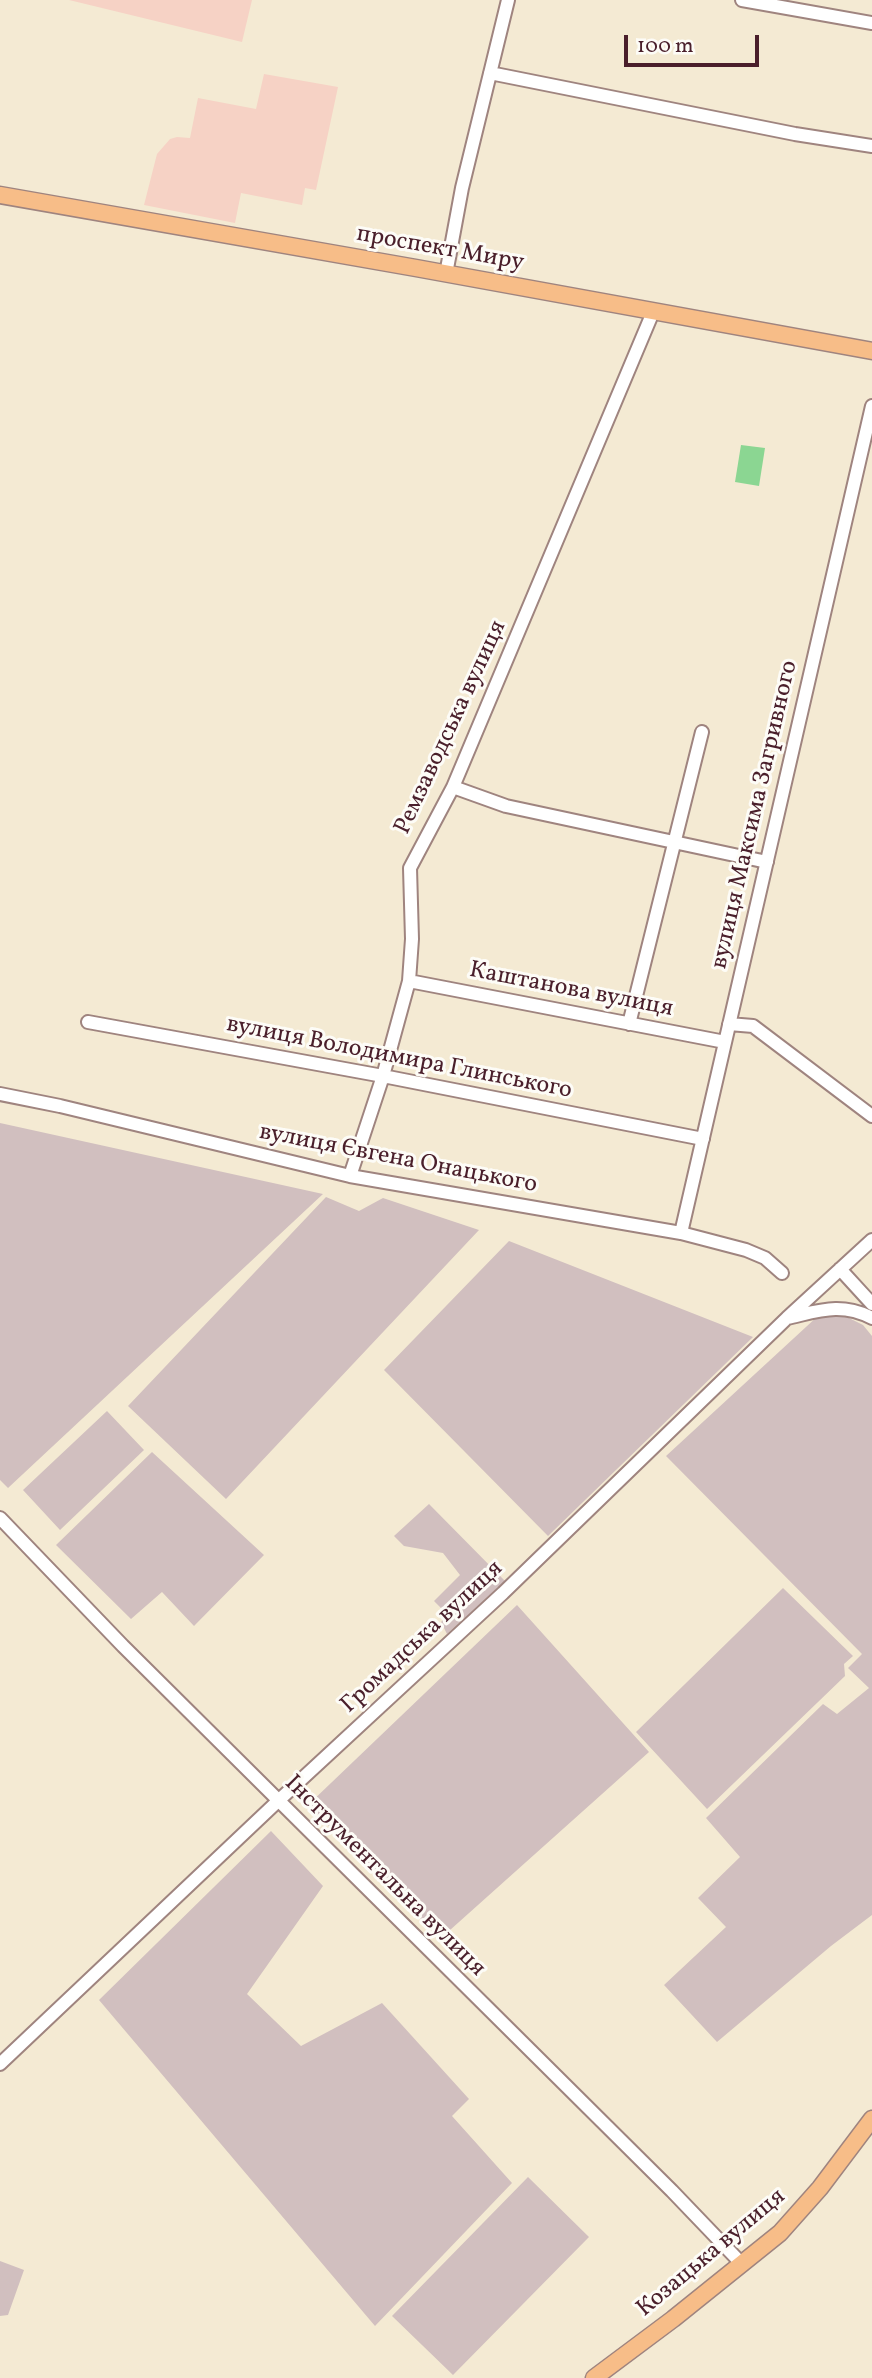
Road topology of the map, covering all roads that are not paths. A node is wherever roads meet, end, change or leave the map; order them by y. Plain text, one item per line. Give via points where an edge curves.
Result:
1 (508, 0) edge
2 (742, 0) edge
3 (872, 23) edge
4 (490, 74) junction
5 (872, 146) edge
6 (0, 195) edge
7 (446, 274) junction
8 (653, 312) junction
9 (872, 351) edge
10 (872, 406) edge
11 (702, 732) dead end
12 (453, 787) junction
13 (675, 841) junction
14 (767, 862) junction
15 (409, 981) junction
16 (88, 1022) dead end
17 (629, 1024) junction
18 (729, 1024) junction
19 (725, 1042) junction
20 (383, 1076) junction
21 (0, 1094) edge
22 (872, 1116) edge
23 (703, 1139) junction
24 (350, 1176) junction
25 (681, 1233) junction
26 (872, 1240) edge
27 (840, 1269) junction
28 (782, 1273) dead end
29 (872, 1304) edge
30 (787, 1318) junction
31 (872, 1318) edge
32 (0, 1518) edge
33 (278, 1801) junction
34 (0, 2064) edge
35 (872, 2119) edge
36 (741, 2263) junction
37 (594, 2378) edge

1 - 4 street
2 - 3 street
4 - 5 street
4 - 7 street
6 - 7 main road, проспект Миру
7 - 8 main road, проспект Миру
8 - 9 main road, проспект Миру
8 - 12 street, Ремзаводська вулиця
10 - 14 street, вулиця Максима Загривного
11 - 13 street
12 - 13 street via 506,806
12 - 15 street, Ремзаводська вулиця via 410,868
13 - 14 street
13 - 17 street
14 - 18 street, вулиця Максима Загривного
15 - 17 street, Каштанова вулиця
15 - 20 street, Ремзаводська вулиця
16 - 20 street, вулиця Володимира Глинського
17 - 19 street, Каштанова вулиця
18 - 19 street, вулиця Максима Загривного
18 - 22 street via 753,1026
19 - 23 street, вулиця Максима Загривного
20 - 23 street, вулиця Володимира Глинського
20 - 24 street, Ремзаводська вулиця
21 - 24 street, вулиця Євгена Онацького
23 - 25 street, вулиця Максима Загривного
24 - 25 street, вулиця Євгена Онацького
25 - 28 street, вулиця Євгена Онацького via 746,1250
26 - 27 street, Громадська вулиця
27 - 29 street
27 - 30 street, Громадська вулиця
30 - 31 street via 841,1308
30 - 33 street, Громадська вулиця via 495,1601
32 - 33 street, Інструментальна вулиця
33 - 34 street, Громадська вулиця
33 - 36 street, Інструментальна вулиця
35 - 36 main road, Козацька вулиця via 780,2233
36 - 37 main road, Козацька вулиця

